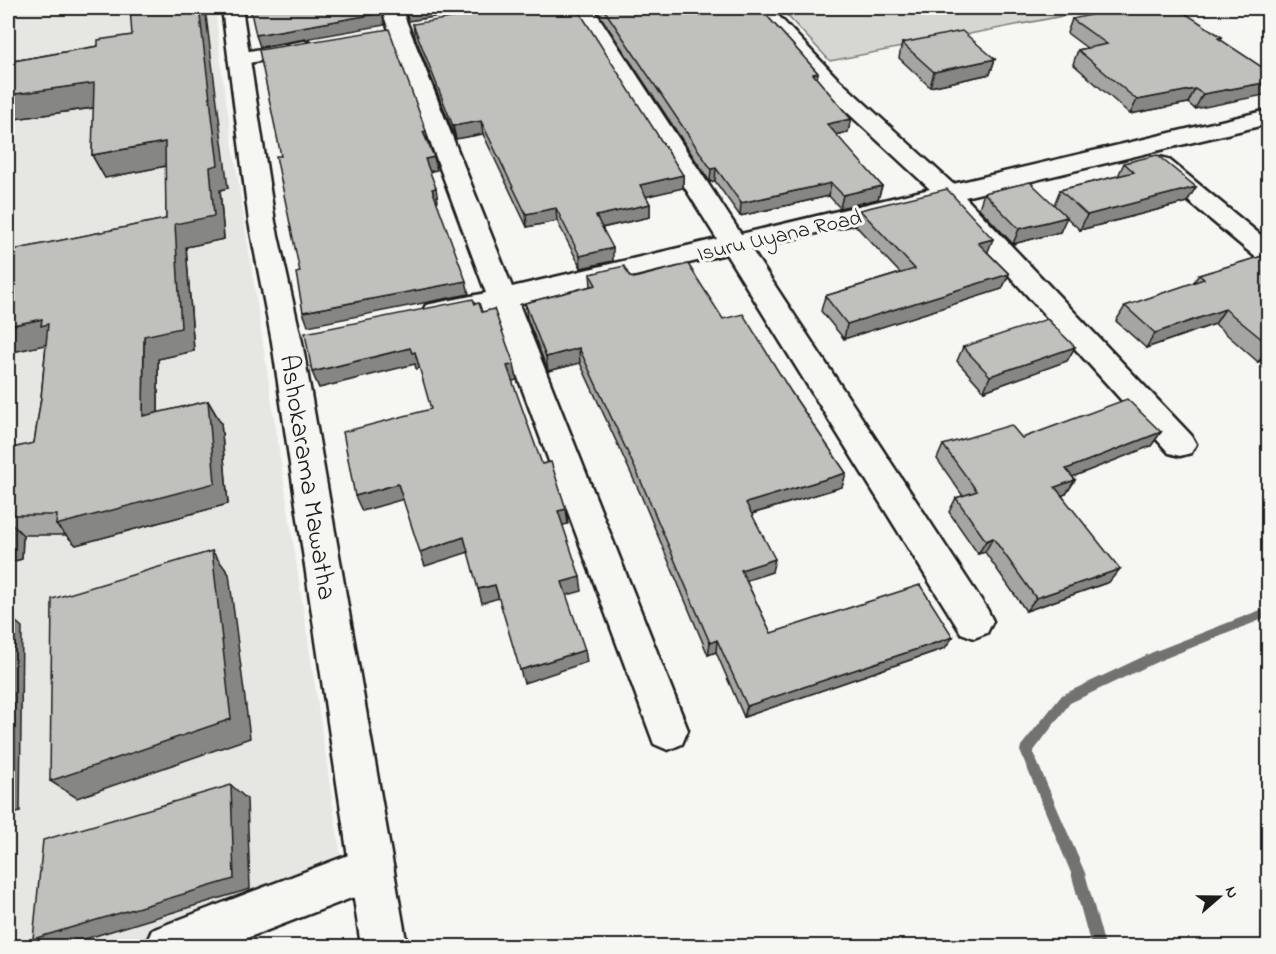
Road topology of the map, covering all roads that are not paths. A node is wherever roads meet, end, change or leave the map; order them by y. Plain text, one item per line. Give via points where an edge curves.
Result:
1 (232, 8) edge
2 (391, 8) edge
3 (583, 8) edge
4 (761, 8) edge
5 (319, 45) edge
6 (239, 59) junction
7 (1269, 117) edge
8 (1140, 147) junction
9 (949, 194) junction
10 (733, 244) junction
11 (1269, 254) edge
12 (502, 299) junction
13 (412, 317) edge
14 (1180, 444) dead end
15 (974, 621) dead end
16 (668, 730) dead end
17 (372, 868) junction
18 (168, 946) edge
19 (384, 946) edge

1 - 6 street, Ashokarama Mawatha
2 - 12 street
3 - 10 street
4 - 9 street via 828,82
5 - 6 street
6 - 17 street, Ashokarama Mawatha via 262,222 298,340
7 - 8 street, Isuru Uyana Road
8 - 9 street, Isuru Uyana Road
8 - 11 street
9 - 10 street, Isuru Uyana Road
9 - 14 street
10 - 12 street, Isuru Uyana Road
10 - 15 street
12 - 13 street, Isuru Uyana Road
12 - 16 street
17 - 18 street
17 - 19 street, Ashokarama Mawatha

